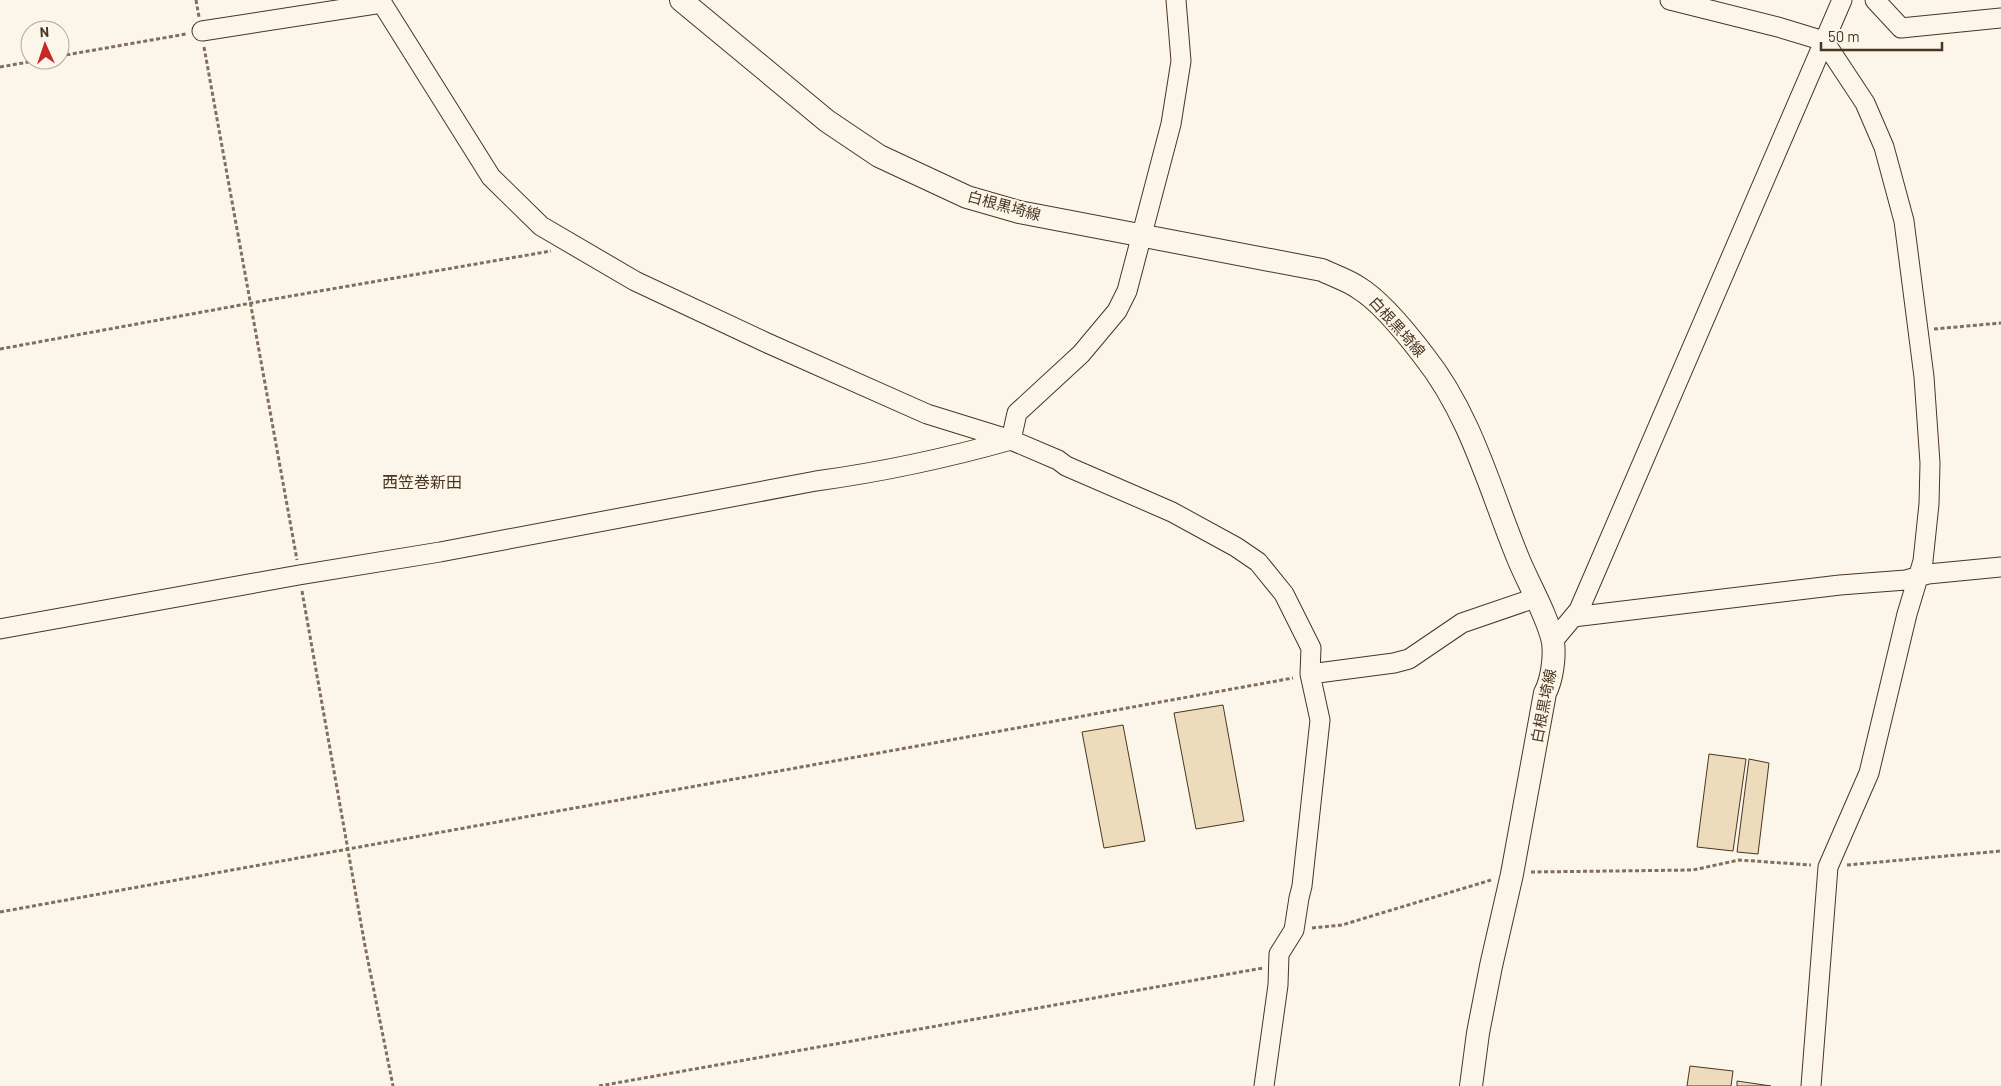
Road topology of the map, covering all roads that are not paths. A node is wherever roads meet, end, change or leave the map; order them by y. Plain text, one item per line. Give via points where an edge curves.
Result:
1 (681, 0) edge
2 (1176, 0) edge
3 (1670, 0) edge
4 (1842, 0) edge
5 (1875, 0) edge
6 (381, 1) edge
7 (2001, 18) edge
8 (202, 31) road end
9 (1824, 41) junction
10 (1142, 237) junction
11 (1011, 440) junction
12 (2001, 567) edge
13 (1918, 577) junction
14 (1535, 598) junction
15 (1573, 617) junction
16 (0, 629) edge
17 (1553, 641) junction
18 (1310, 674) junction
19 (1264, 1086) edge
20 (1471, 1086) edge
21 (1812, 1086) edge

1 - 10 main road, 白根黒埼線 via 827,121 879,156 967,197 1019,212
2 - 10 street via 1181,61 1172,124
3 - 9 street
4 - 9 street
5 - 7 street via 1901,28
6 - 8 street
6 - 11 street via 492,177 541,226 644,285 766,342 927,414
9 - 13 street via 1865,103 1884,147 1904,221 1924,377 1930,463 1929,504 1923,561
9 - 15 street
10 - 11 street via 1127,291 1117,311 1081,354 1017,414
10 - 14 main road, 白根黒埼線 via 1322,270 1359,288 1378,303 1425,357 1457,406
11 - 16 street via 957,455 858,475
11 - 18 street via 1172,512 1258,562 1284,594 1311,648
12 - 13 street
13 - 15 street
13 - 21 street via 1868,772 1828,867
14 - 17 main road, 白根黒埼線
14 - 18 street via 1462,623 1409,660
15 - 17 street
17 - 20 main road, 白根黒埼線 via 1549,686 1491,966
18 - 19 street via 1320,720 1302,886 1294,930 1279,954

